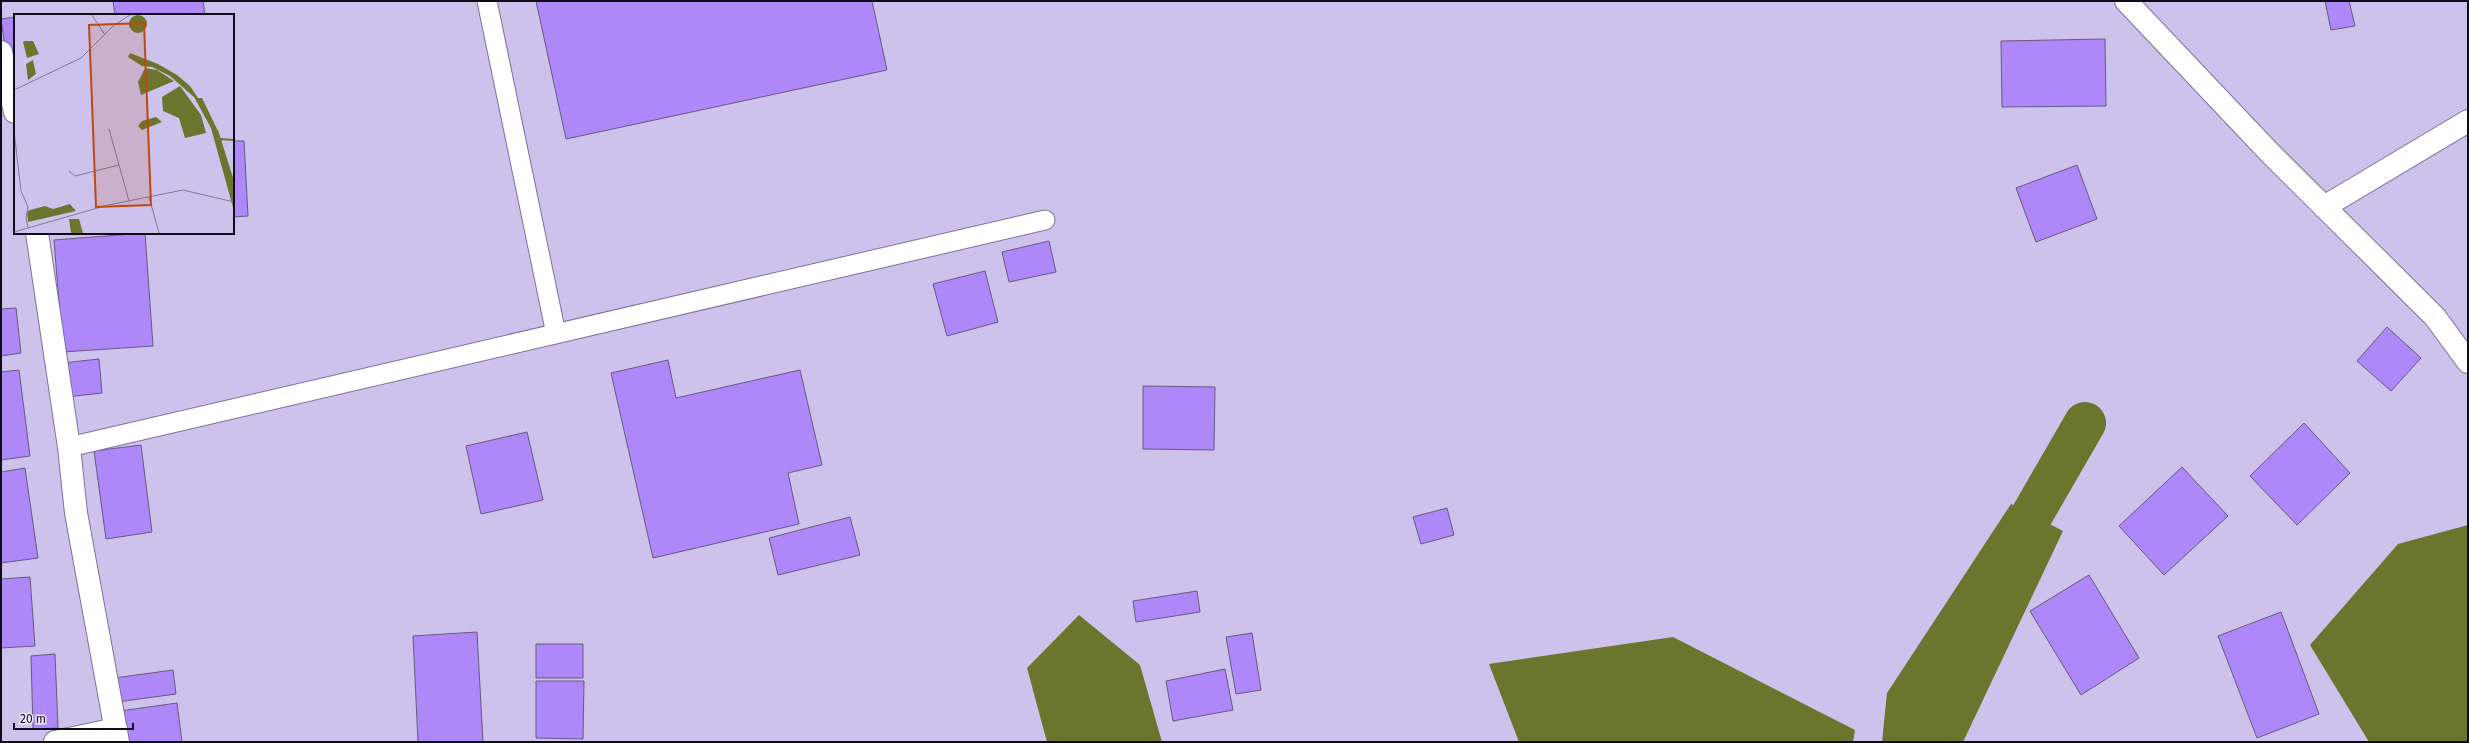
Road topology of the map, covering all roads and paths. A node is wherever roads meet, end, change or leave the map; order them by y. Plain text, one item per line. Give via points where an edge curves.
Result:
1 (487, 1) edge
2 (2126, 1) edge
3 (1, 52) edge
4 (14, 108) edge
5 (2468, 121) edge
6 (2324, 207) junction
7 (1045, 220) dead end
8 (37, 234) edge
9 (556, 334) junction
10 (2468, 362) edge
11 (69, 447) junction
12 (117, 736) edge
13 (55, 742) edge

1 - 9 lane
2 - 6 street
3 - 4 street
5 - 6 street
6 - 10 street via 2435,317
7 - 9 lane
8 - 11 street
9 - 11 lane
11 - 12 street via 76,513
12 - 13 street

